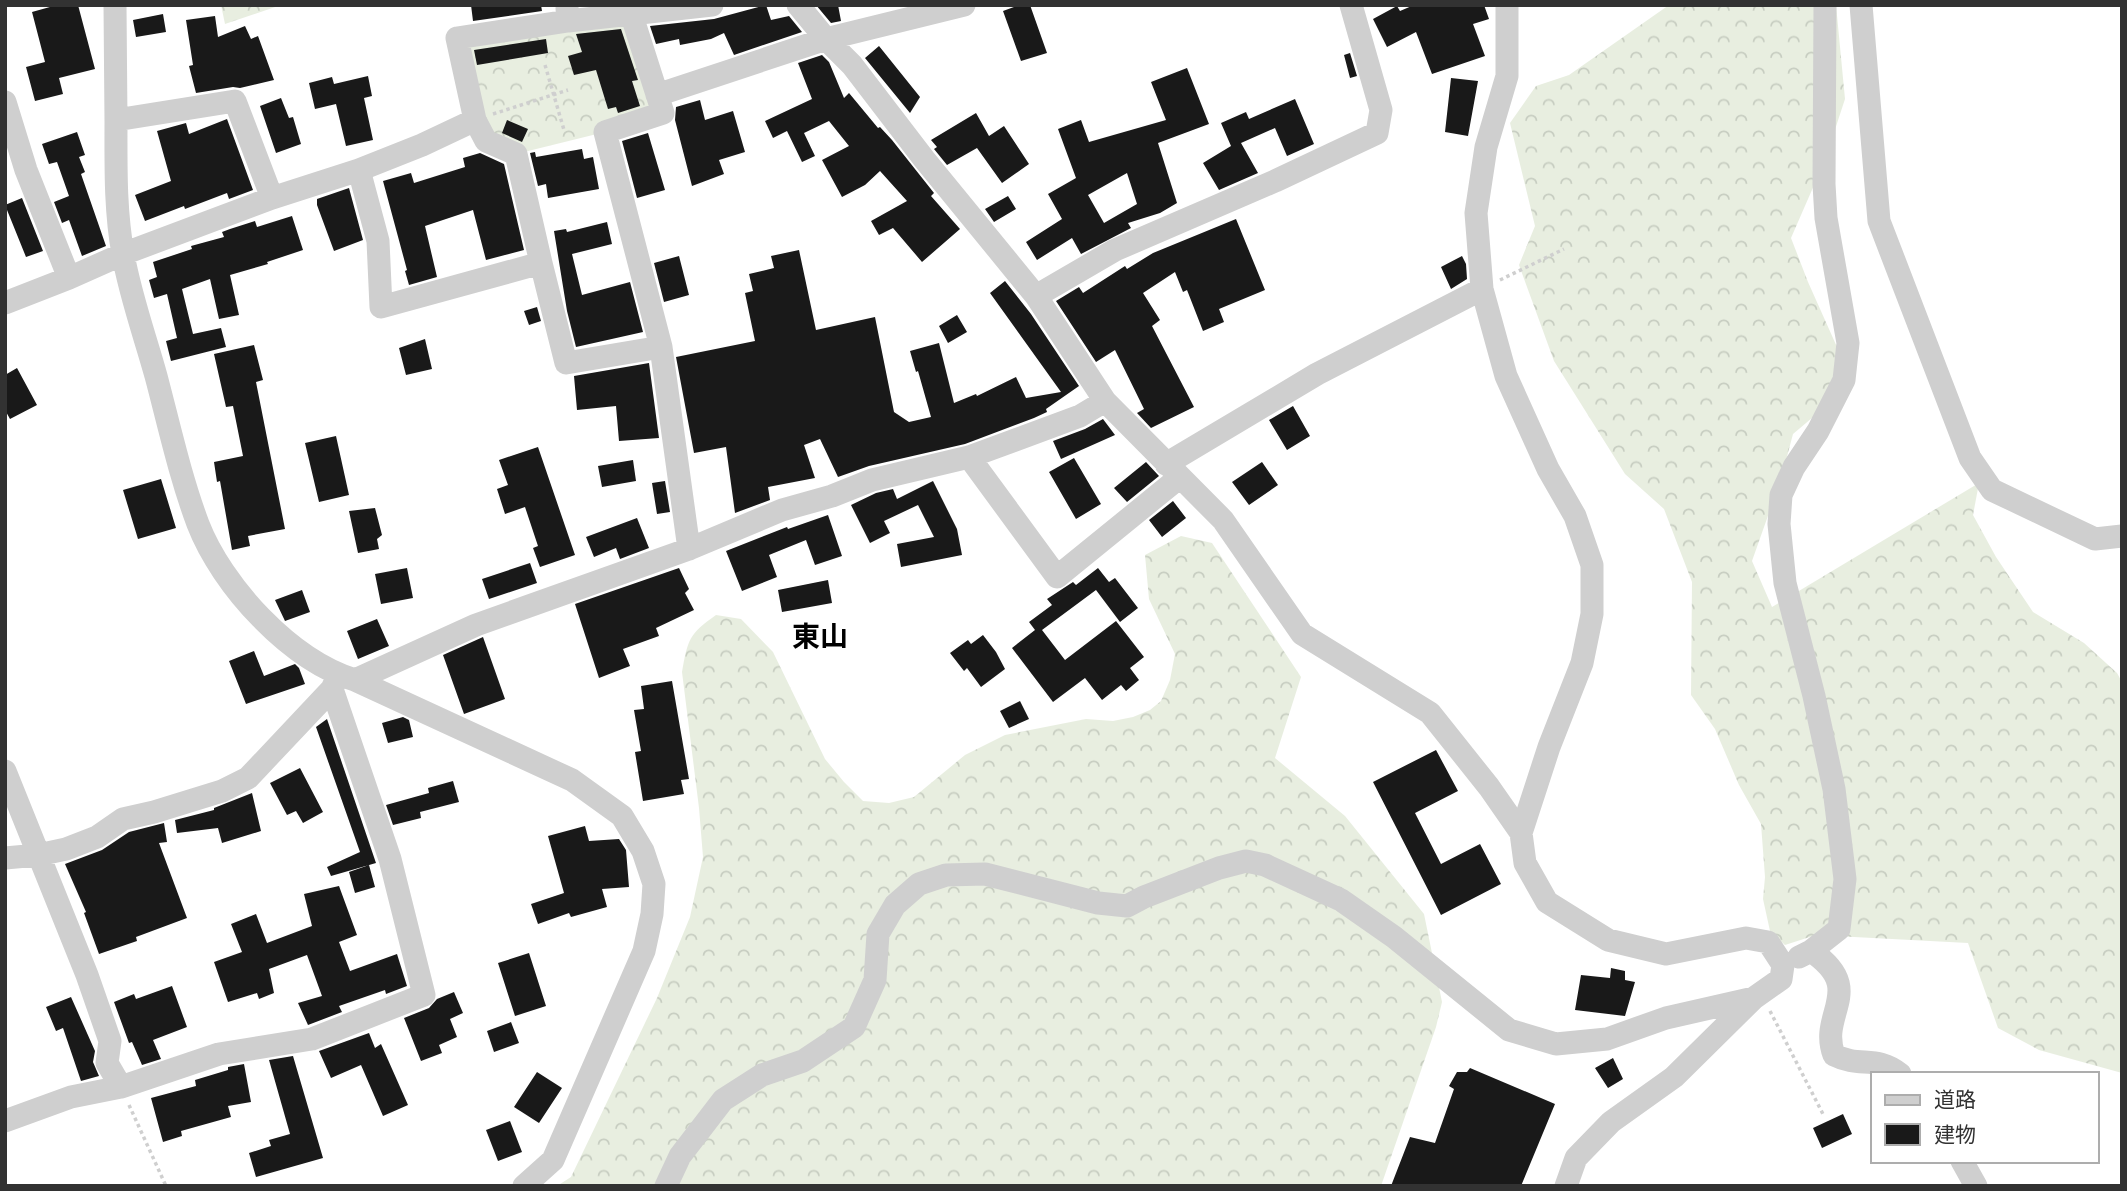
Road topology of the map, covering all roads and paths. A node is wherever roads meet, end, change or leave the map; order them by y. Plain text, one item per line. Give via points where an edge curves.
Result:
1 (115, 5) edge
2 (710, 5) edge
3 (798, 5) edge
4 (964, 5) edge
5 (1507, 5) edge
6 (1825, 5) edge
7 (1861, 5) edge
8 (1357, 7) edge
9 (567, 13) edge
10 (631, 13) junction
11 (826, 39) junction
12 (545, 65) dead end
13 (568, 90) dead end
14 (657, 94) junction
15 (553, 95) junction
16 (5, 102) edge
17 (116, 120) junction
18 (475, 120) junction
19 (564, 130) dead end
20 (359, 170) junction
21 (272, 198) junction
22 (1564, 249) dead end
23 (123, 254) junction
24 (541, 263) junction
25 (69, 278) junction
26 (1482, 289) junction
27 (1036, 296) junction
28 (5, 303) edge
29 (661, 347) junction
30 (1105, 401) junction
31 (969, 457) junction
32 (1173, 471) junction
33 (2122, 536) edge
34 (689, 549) junction
35 (342, 681) junction
36 (5, 771) edge
37 (1521, 833) junction
38 (38, 855) junction
39 (5, 858) edge
40 (1811, 951) junction
41 (1783, 965) junction
42 (1758, 996) junction
43 (1898, 1072) edge
44 (121, 1087) junction
45 (1824, 1116) dead end
46 (5, 1121) edge
47 (1963, 1163) edge
48 (166, 1186) edge
49 (524, 1186) edge
50 (666, 1186) edge
51 (1566, 1186) edge
52 (1976, 1186) edge

1 - 17 street
2 - 10 street
3 - 11 street
4 - 11 street
5 - 26 street via 1507,76 1486,147 1476,213
6 - 40 street via 1825,195 1847,361 1835,400 1780,495 1779,524 1785,583 1834,789 1845,879 1839,929
7 - 33 street via 1880,221 1970,458 1992,490 2095,538
8 - 27 street via 1381,110 1377,133 1115,250
9 - 10 street
9 - 18 street via 457,38
10 - 14 street
11 - 14 street
11 - 27 street via 852,65
12 - 15 path
13 - 15 path
14 - 29 street via 663,113 606,132
15 - 18 path
15 - 19 path
16 - 25 street via 26,170
17 - 21 street via 235,101
17 - 23 street
18 - 20 street
18 - 24 street via 486,141 516,154
20 - 21 street
20 - 24 street via 378,241 381,307
21 - 23 street
22 - 26 path
23 - 25 street
23 - 35 street via 198,525 236,589 272,629
24 - 29 street via 565,363
25 - 28 street
26 - 32 street via 1317,374
26 - 37 street via 1506,376 1575,516 1592,565 1592,614 1583,663
27 - 30 street
29 - 34 street
30 - 31 street via 1080,416
30 - 32 street
31 - 32 street via 1058,577
31 - 34 street via 872,480 782,510
32 - 37 street via 1223,520 1302,634 1430,713
34 - 35 street via 475,625
35 - 38 street via 248,778 222,791 122,819 97,837
35 - 44 street via 424,995 312,1039 219,1054
35 - 49 street via 572,780 622,817 643,851 654,884 643,951 553,1160
36 - 38 street
37 - 41 street via 1525,863 1547,902 1608,940 1666,954 1746,938 1768,943
38 - 39 street
38 - 44 street via 91,986 110,1041 107,1063
40 - 41 street
40 - 43 street via 1826,961 1838,979 1834,1055 1849,1062 1888,1064
41 - 42 street via 1781,979
42 - 45 path
42 - 50 street via 1666,1018 1607,1039 1556,1044 1509,1030 1342,900 1265,865 1246,862 1219,868 1127,906 985,874 946,875 919,884 895,905 878,934 875,980 854,1027 803,1061 762,1075 723,1100 680,1156
42 - 51 street via 1674,1077 1611,1122 1576,1158
44 - 46 street via 71,1097
44 - 48 path
47 - 52 street

